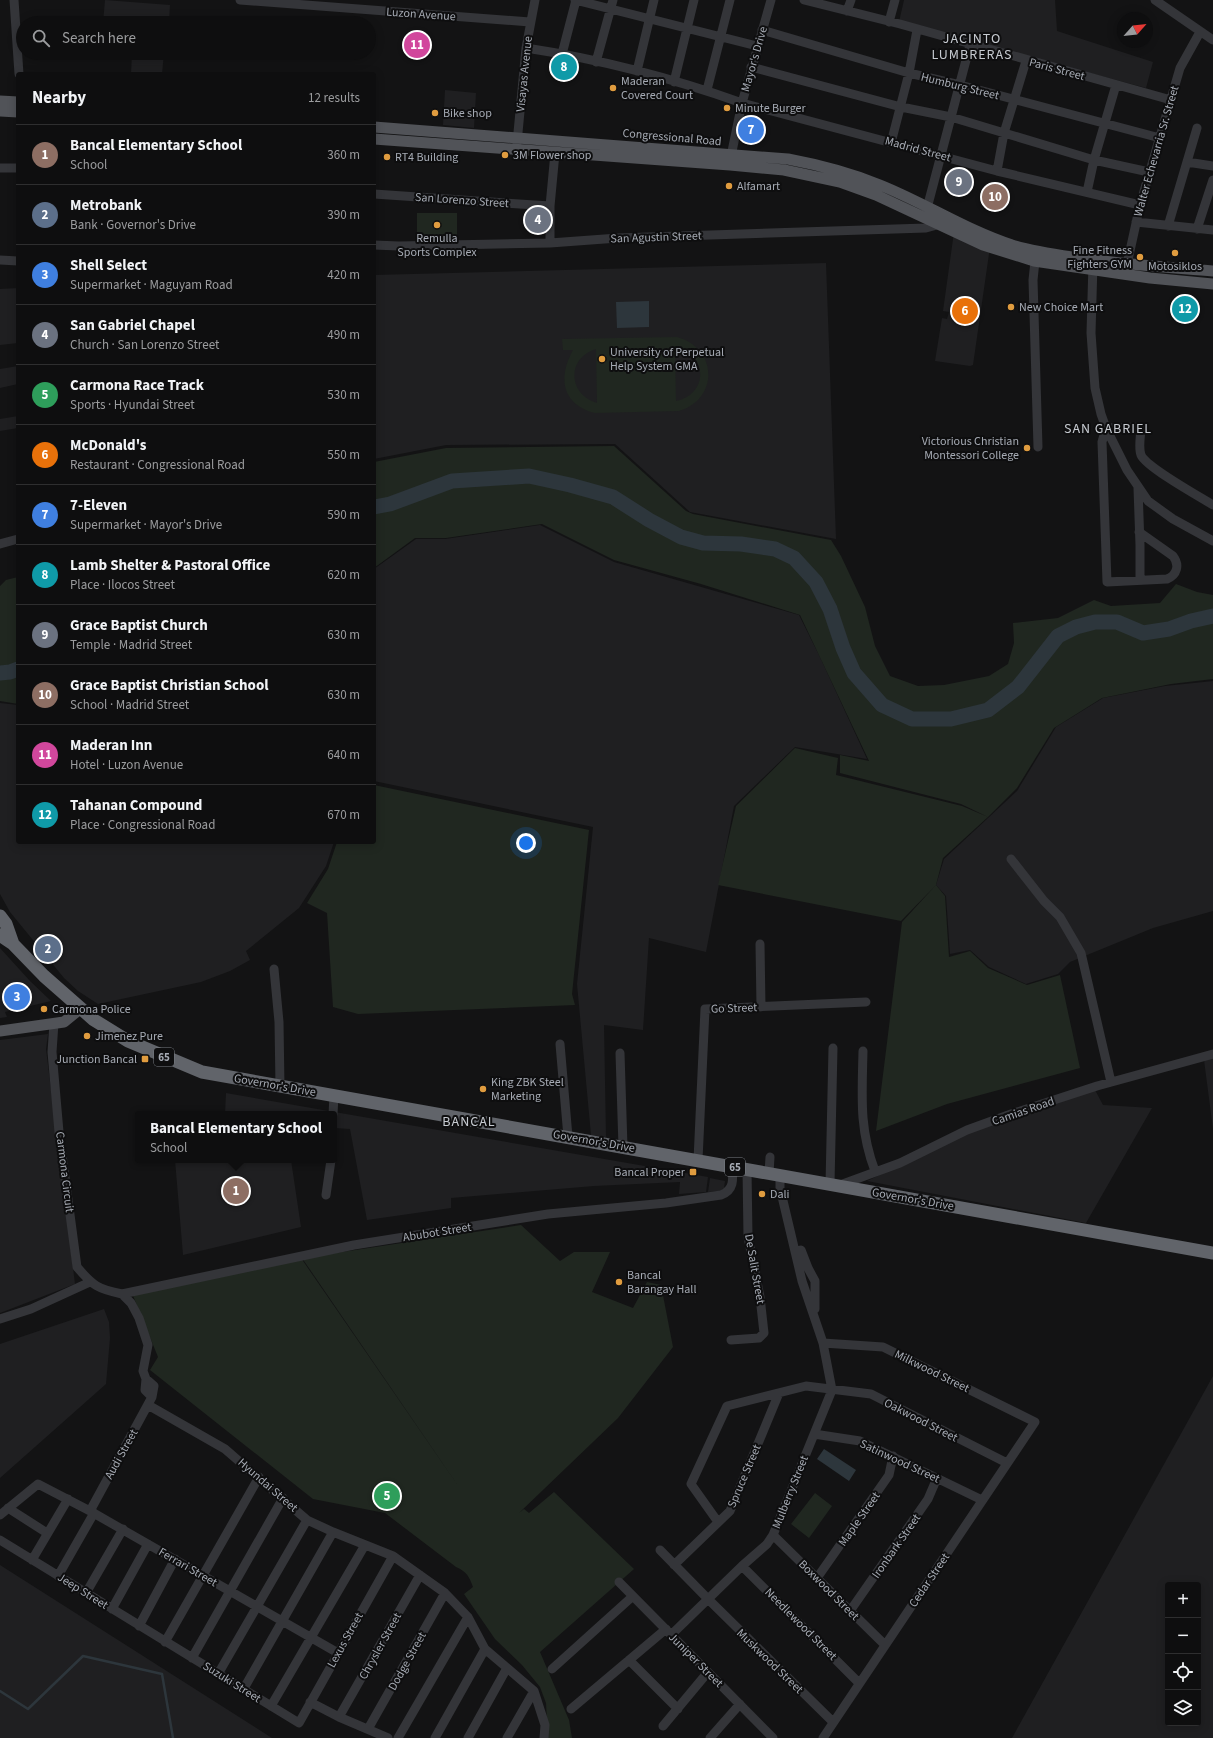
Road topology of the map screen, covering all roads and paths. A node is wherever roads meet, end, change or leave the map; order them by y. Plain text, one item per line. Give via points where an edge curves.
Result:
1 (14, 0) edge
2 (240, 0) edge
3 (535, 0) edge
4 (576, 0) edge
5 (613, 0) edge
6 (654, 0) edge
7 (694, 0) edge
8 (730, 0) edge
9 (771, 0) edge
10 (851, 0) edge
11 (895, 0) edge
12 (1157, 0) edge
13 (808, 1) edge
14 (610, 9) junction
15 (847, 11) junction
16 (650, 18) junction
17 (530, 22) junction
18 (889, 22) junction
19 (687, 27) junction
20 (16, 30) edge
21 (762, 30) junction
22 (917, 30) junction
23 (1200, 32) junction
24 (721, 37) junction
25 (1213, 40) edge
26 (970, 45) junction
27 (757, 46) junction
28 (526, 48) junction
29 (562, 54) junction
30 (18, 60) edge
31 (1026, 60) junction
32 (596, 62) junction
33 (751, 67) junction
34 (637, 71) junction
35 (19, 72) edge
36 (909, 73) junction
37 (674, 82) junction
38 (960, 84) junction
39 (1116, 84) junction
40 (706, 90) junction
41 (1014, 100) junction
42 (1171, 100) junction
43 (0, 101) edge
44 (16, 102) edge
45 (742, 103) junction
46 (901, 107) junction
47 (0, 111) edge
48 (16, 112) edge
49 (951, 117) junction
50 (1105, 123) junction
51 (376, 127) edge
52 (1197, 128) dead end
53 (1004, 133) junction
54 (517, 138) junction
55 (1160, 138) junction
56 (376, 139) edge
57 (891, 143) junction
58 (517, 150) junction
59 (555, 152) junction
60 (941, 155) junction
61 (731, 160) junction
62 (1094, 160) junction
63 (1188, 162) junction
64 (1213, 166) edge
65 (0, 168) edge
66 (16, 168) edge
67 (996, 171) junction
68 (1150, 172) junction
69 (1212, 184) edge
70 (1087, 192) junction
71 (376, 194) edge
72 (1140, 205) junction
73 (550, 206) junction
74 (925, 212) junction
75 (1136, 222) junction
76 (937, 224) junction
77 (1168, 226) junction
78 (1197, 229) junction
79 (1213, 230) edge
80 (550, 243) junction
81 (376, 245) edge
82 (0, 260) edge
83 (16, 261) edge
84 (1035, 261) junction
85 (1093, 265) junction
86 (1126, 269) junction
87 (1213, 271) edge
88 (1213, 284) edge
89 (1106, 428) junction
90 (1038, 446) dead end
91 (1138, 488) junction
92 (1213, 504) edge
93 (1140, 532) junction
94 (16, 540) edge
95 (1213, 541) edge
96 (0, 544) edge
97 (1140, 580) junction
98 (1011, 859) dead end
99 (0, 916) edge
100 (0, 935) edge
101 (13, 944) junction
102 (760, 944) dead end
103 (274, 969) dead end
104 (866, 1002) dead end
105 (761, 1007) junction
106 (80, 1009) junction
107 (54, 1023) junction
108 (0, 1031) edge
109 (560, 1044) dead end
110 (833, 1048) dead end
111 (863, 1051) dead end
112 (620, 1053) dead end
113 (1213, 1054) edge
114 (1111, 1082) junction
115 (280, 1087) junction
116 (334, 1096) junction
117 (333, 1111) edge
118 (568, 1137) junction
119 (623, 1146) junction
120 (770, 1157) dead end
121 (698, 1160) junction
122 (331, 1163) edge
123 (732, 1166) junction
124 (747, 1169) junction
125 (875, 1171) junction
126 (778, 1175) junction
127 (834, 1185) junction
128 (326, 1195) dead end
129 (1213, 1253) edge
130 (90, 1282) junction
131 (122, 1294) junction
132 (0, 1319) edge
133 (730, 1340) dead end
134 (824, 1343) junction
135 (832, 1390) junction
136 (779, 1393) junction
137 (150, 1401) junction
138 (1035, 1422) joint
139 (814, 1434) junction
140 (893, 1456) junction
141 (1007, 1464) junction
142 (259, 1478) junction
143 (937, 1478) junction
144 (283, 1498) junction
145 (68, 1499) junction
146 (982, 1500) junction
147 (8, 1508) junction
148 (92, 1512) junction
149 (0, 1515) edge
150 (307, 1520) junction
151 (718, 1522) junction
152 (123, 1529) junction
153 (333, 1532) junction
154 (47, 1533) junction
155 (773, 1535) junction
156 (0, 1540) edge
157 (148, 1544) junction
158 (365, 1545) junction
159 (660, 1550) dead end
160 (392, 1556) junction
161 (32, 1560) junction
162 (175, 1560) junction
163 (674, 1565) junction
164 (742, 1566) junction
165 (58, 1576) junction
166 (203, 1576) junction
167 (420, 1576) junction
168 (817, 1578) junction
169 (619, 1582) dead end
170 (230, 1591) junction
171 (86, 1593) junction
172 (445, 1593) junction
173 (633, 1596) junction
174 (708, 1599) junction
175 (257, 1607) junction
176 (112, 1609) junction
177 (850, 1611) junction
178 (468, 1617) junction
179 (282, 1621) junction
180 (139, 1626) junction
181 (669, 1632) junction
182 (311, 1638) junction
183 (165, 1642) junction
184 (885, 1645) junction
185 (486, 1649) junction
186 (338, 1653) junction
187 (192, 1658) junction
188 (629, 1660) junction
189 (507, 1668) junction
190 (552, 1669) dead end
191 (708, 1672) junction
192 (218, 1674) junction
193 (859, 1683) junction
194 (243, 1690) junction
195 (534, 1691) junction
196 (310, 1702) junction
197 (740, 1704) junction
198 (271, 1706) junction
199 (571, 1709) dead end
200 (678, 1709) junction
201 (340, 1717) junction
202 (833, 1722) junction
203 (299, 1723) joint
204 (663, 1726) dead end
205 (368, 1729) junction
206 (769, 1737) edge
207 (388, 1738) edge
208 (398, 1738) edge
209 (435, 1738) edge
210 (468, 1738) edge
211 (507, 1738) edge
212 (544, 1738) edge
213 (710, 1738) edge
214 (823, 1738) edge

1 - 20 street
2 - 17 street, Luzon Avenue
3 - 17 street, Visayas Avenue
4 - 14 street
4 - 29 street
5 - 14 street
6 - 16 street
7 - 19 street
8 - 24 street
9 - 21 street, Mayor's Drive
10 - 15 street
11 - 18 street
12 - 23 street
13 - 15 street, Paris Street
14 - 16 street
14 - 32 street
15 - 18 street, Paris Street
16 - 19 street
16 - 34 street
17 - 28 street, Visayas Avenue
18 - 22 street, Paris Street
19 - 24 street
19 - 37 street
21 - 27 street, Mayor's Drive
21 - 36 street, Humburg Street
22 - 26 street, Paris Street
22 - 36 street
23 - 25 street
23 - 42 street, Walter Echevarria Sr. Street via 1180,68
24 - 27 street
24 - 40 street
26 - 31 street, Paris Street
26 - 38 street
27 - 33 street, Mayor's Drive
28 - 29 street, Madrid Street
28 - 54 street, Visayas Avenue
29 - 32 street, Madrid Street
30 - 35 street
31 - 39 street, Paris Street
31 - 41 street
32 - 34 street, Madrid Street
33 - 45 street, Mayor's Drive
33 - 46 street
34 - 37 street, Madrid Street
36 - 38 street, Humburg Street
36 - 46 street
37 - 40 street, Madrid Street
38 - 41 street, Humburg Street
38 - 49 street
39 - 42 street, Paris Street
39 - 50 street
40 - 45 street, Madrid Street
41 - 50 street, Humburg Street
41 - 53 street
42 - 55 street, Walter Echevarria Sr. Street
43 - 44 main road
45 - 57 street, Madrid Street
45 - 61 street, Mayor's Drive
46 - 49 street
46 - 57 street
47 - 48 main road
49 - 53 street
49 - 60 street
50 - 55 street, Humburg Street
50 - 62 street
51 - 54 main road, Congressional Road
52 - 63 street
53 - 62 street
53 - 67 street
54 - 58 street, Visayas Avenue
54 - 61 main road, Congressional Road
55 - 68 street, Walter Echevarria Sr. Street
56 - 58 main road, Congressional Road
57 - 60 street, Madrid Street
58 - 59 main road, Congressional Road
59 - 61 main road, Congressional Road
59 - 73 street
60 - 67 street, Madrid Street
60 - 74 street
61 - 74 main road, Congressional Road via 788,158 819,164 881,185
62 - 68 street
62 - 70 street
63 - 64 street
63 - 77 street
65 - 66 street
67 - 70 street, Madrid Street
68 - 72 street, Walter Echevarria Sr. Street
69 - 78 street
70 - 72 street, Madrid Street
71 - 73 street, San Lorenzo Street
72 - 75 street, Walter Echevarria Sr. Street
73 - 80 street
74 - 76 main road, Congressional Road
74 - 85 main road, Congressional Road via 1013,245
75 - 77 street
75 - 86 street, Walter Echevarria Sr. Street
76 - 80 street, San Agustin Street via 926,228 618,238
76 - 84 main road, Congressional Road via 983,245
77 - 78 street
78 - 79 street
80 - 81 street, San Agustin Street
82 - 83 street
84 - 85 main road, Congressional Road
84 - 90 street via 1032,280
85 - 86 main road, Congressional Road
85 - 89 street via 1091,333 1095,388
86 - 87 main road, Congressional Road
86 - 88 main road, Congressional Road
89 - 91 street
89 - 92 street via 1141,427 1142,457 1179,485
89 - 97 street via 1102,445 1107,582
91 - 93 street
91 - 95 street via 1158,509
93 - 97 street
93 - 97 street via 1173,556 1177,565 1176,572 1171,577
94 - 96 street
98 - 114 street via 1060,917 1081,954
99 - 101 highway, Governor's Drive / 65 via 6,924
100 - 101 highway, Governor's Drive / 65
101 - 106 highway, Governor's Drive / 65
102 - 105 street
103 - 115 street via 280,1022
104 - 105 street, Go Street
105 - 121 street, Go Street via 705,1008
106 - 107 main road via 64,1022
106 - 115 highway, Governor's Drive / 65 via 128,1041 202,1072
107 - 108 main road
107 - 130 street, Carmona Circuit via 52,1052 58,1118 77,1267
109 - 118 street
110 - 127 street
111 - 125 street via 862,1110 866,1145
112 - 119 street
113 - 114 street, Camias Road
114 - 125 street, Camias Road via 967,1130
115 - 116 highway, Governor's Drive / 65
116 - 117 street
116 - 118 highway, Governor's Drive / 65
118 - 119 highway, Governor's Drive / 65
119 - 121 highway, Governor's Drive / 65
120 - 126 street
121 - 123 highway, Governor's Drive / 65
122 - 128 street
123 - 124 highway, Governor's Drive / 65
123 - 131 street, Abubot Street via 731,1187 728,1193 721,1195 548,1214 354,1245
124 - 126 highway, Governor's Drive / 65
124 - 133 street, De Salit Street via 748,1237 764,1333 759,1338
125 - 127 street, Camias Road
126 - 127 highway, Governor's Drive / 65
126 - 134 street via 802,1281
127 - 129 highway, Governor's Drive / 65
130 - 131 street, Carmona Circuit via 104,1290
130 - 132 street via 31,1309
131 - 137 street via 131,1303 139,1318 148,1345 143,1371 146,1379 154,1386
134 - 135 street
134 - 138 street, Milkwood Street via 883,1347
135 - 136 street, Oakwood Street via 806,1386
135 - 139 street, Mulberry Street
135 - 141 street, Oakwood Street via 871,1394
136 - 151 street, Spruce Street via 730,1511
136 - 151 street, Oakwood Street via 727,1406 691,1484
137 - 142 street, Hyundai Street via 184,1426 215,1442
137 - 148 street, Audi Street
138 - 141 street, Cedar Street
139 - 140 street, Satinwood Street via 860,1441
139 - 155 street, Mulberry Street
140 - 143 street, Satinwood Street
140 - 168 street, Maple Street via 889,1474
141 - 146 street, Cedar Street
142 - 144 street, Hyundai Street
142 - 166 street
143 - 146 street, Satinwood Street
143 - 177 street, Ironbark Street via 928,1499
144 - 150 street, Hyundai Street
144 - 170 street
145 - 147 street, Ferrari Street via 38,1484
145 - 148 street, Ferrari Street
145 - 154 street
146 - 184 street, Cedar Street
147 - 149 street
147 - 154 street
148 - 152 street, Ferrari Street
148 - 165 street, Audi Street
150 - 153 street, Hyundai Street
150 - 175 street
151 - 163 street, Spruce Street
152 - 157 street, Ferrari Street
152 - 171 street
153 - 158 street, Hyundai Street
153 - 179 street
154 - 161 street
155 - 164 street, Mulberry Street via 767,1544
155 - 168 street, Boxwood Street
156 - 161 street, Jeep Street
157 - 162 street, Ferrari Street
157 - 176 street
158 - 160 street, Hyundai Street
158 - 182 street
159 - 163 street, Muskwood Street
160 - 167 street, Hyundai Street
160 - 186 street, Lexus Street
161 - 165 street, Jeep Street
162 - 166 street, Ferrari Street
162 - 180 street
163 - 174 street, Muskwood Street
164 - 174 street, Mulberry Street
164 - 193 street, Needlewood Street
165 - 171 street, Jeep Street
166 - 170 street, Ferrari Street
166 - 183 street
167 - 172 street, Hyundai Street
167 - 201 street, Chrysler Street
168 - 177 street, Boxwood Street
169 - 173 street, Juniper Street
170 - 175 street, Ferrari Street
170 - 187 street
171 - 176 street, Jeep Street
172 - 178 street, Hyundai Street
172 - 205 street, Dodge Street
173 - 181 street, Juniper Street
173 - 190 street
174 - 181 street, Mulberry Street
174 - 202 street, Muskwood Street
175 - 179 street, Ferrari Street
175 - 192 street
176 - 180 street, Jeep Street
177 - 184 street, Boxwood Street
178 - 185 street, Hyundai Street
178 - 208 street
179 - 182 street, Ferrari Street
179 - 194 street
180 - 183 street, Jeep Street
181 - 188 street, Mulberry Street
181 - 191 street, Juniper Street
182 - 186 street, Ferrari Street
182 - 198 street
183 - 187 street, Suzuki Street
184 - 193 street, Cedar Street
185 - 189 street, Hyundai Street
185 - 209 street
186 - 196 street, Lexus Street
187 - 192 street, Suzuki Street
188 - 199 street, Mulberry Street
188 - 200 street
189 - 195 street, Hyundai Street
189 - 210 street
191 - 197 street, Juniper Street
191 - 200 street
192 - 194 street, Suzuki Street
193 - 202 street, Cedar Street
194 - 198 street, Suzuki Street
195 - 211 street
195 - 212 street via 545,1724
196 - 201 street
196 - 203 street, Lexus Street
197 - 206 street, Juniper Street
197 - 213 street
198 - 203 street, Suzuki Street
200 - 204 street
201 - 205 street
202 - 214 street, Cedar Street
205 - 207 street

